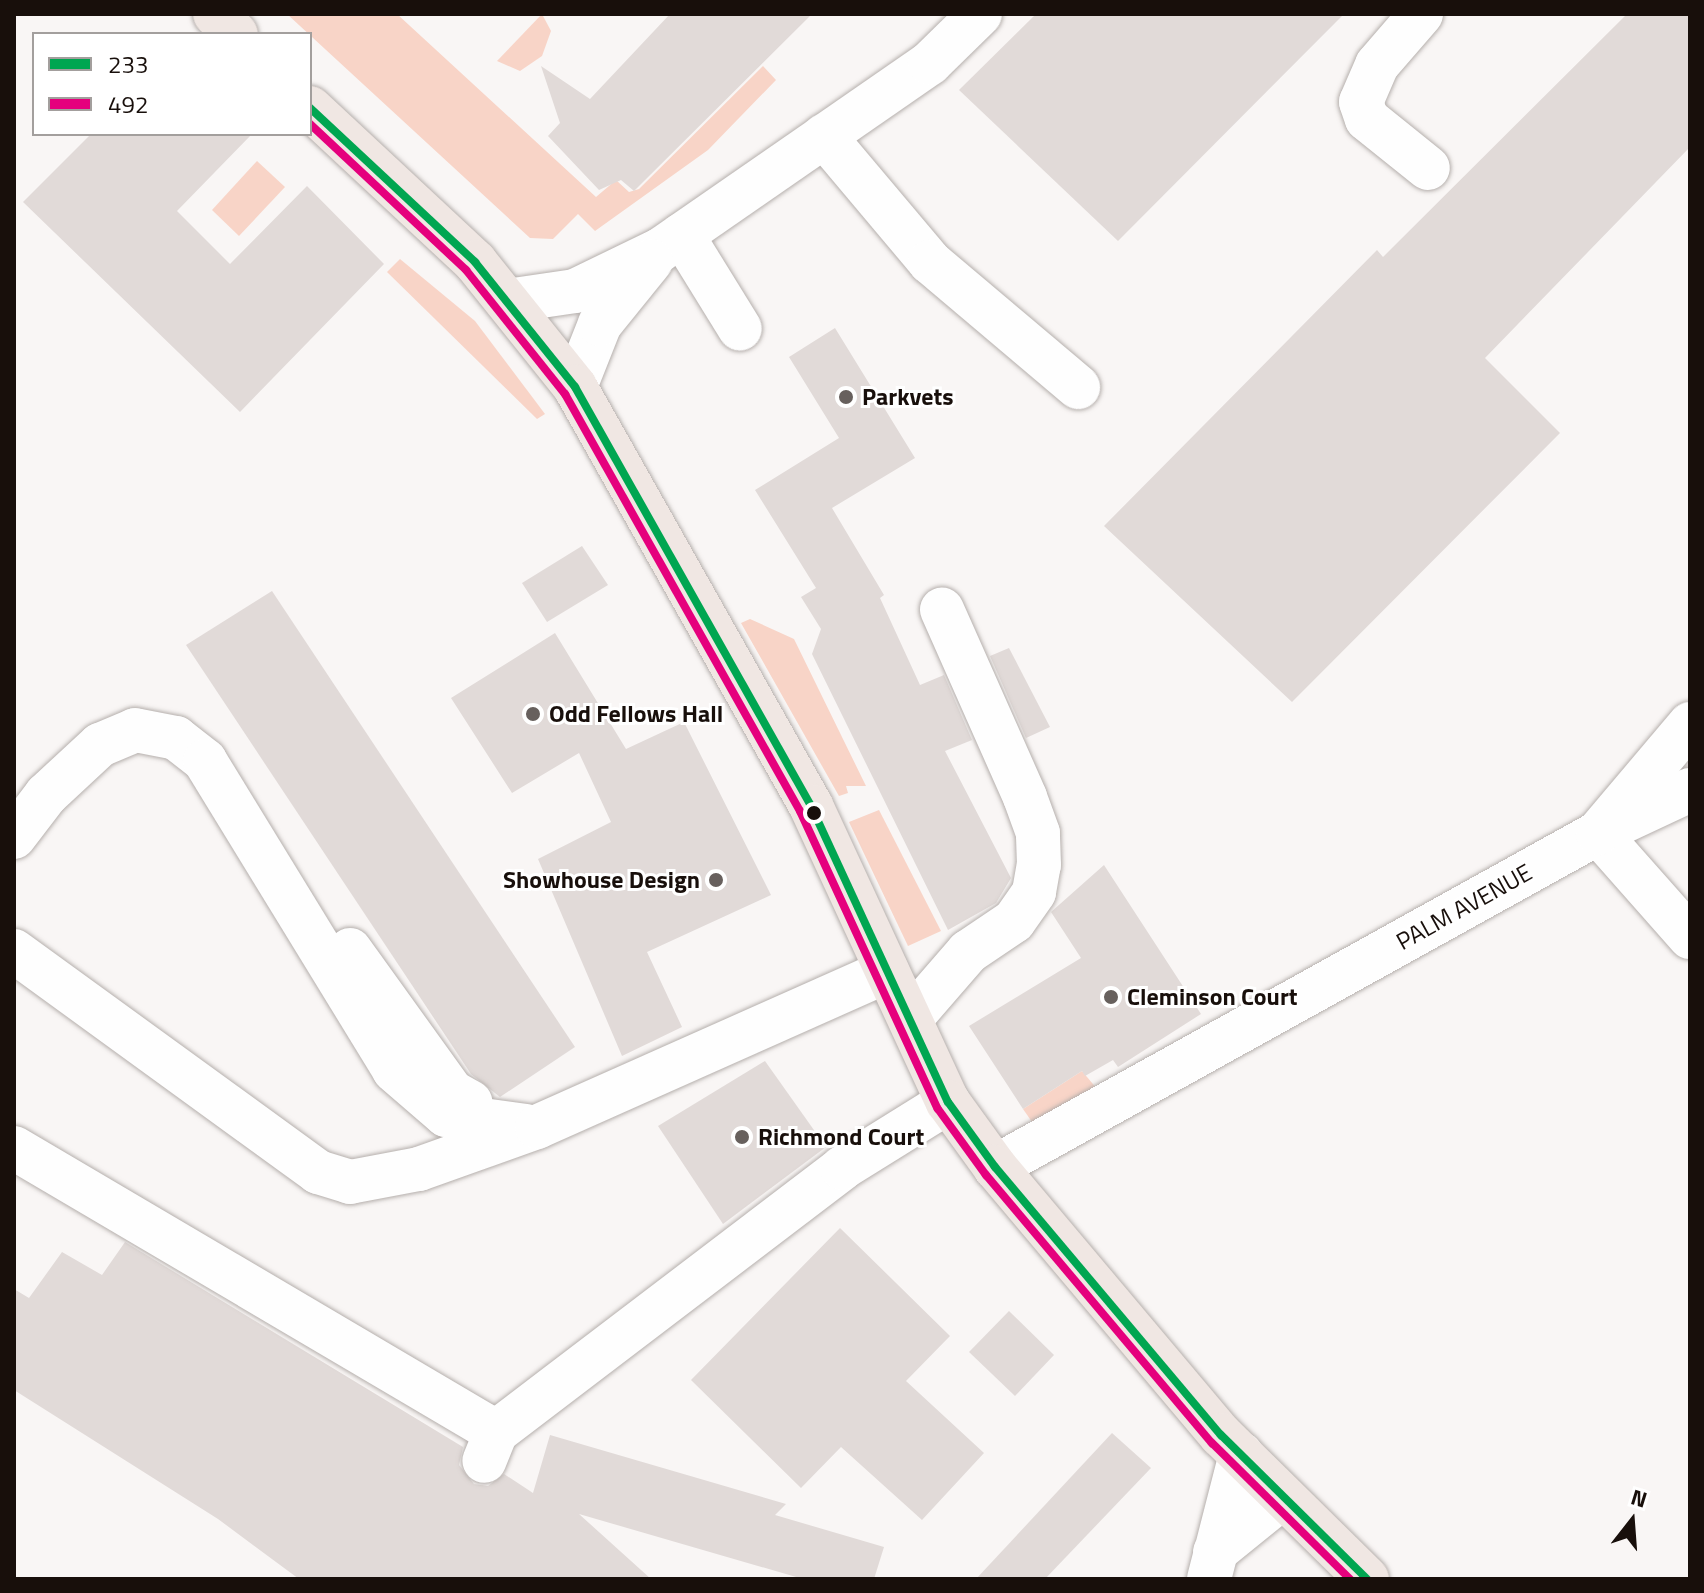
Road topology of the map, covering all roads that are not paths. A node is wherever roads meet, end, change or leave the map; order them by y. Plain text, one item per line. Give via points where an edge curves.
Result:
1 (215, 14) edge
2 (980, 14) edge
3 (1421, 14) edge
4 (234, 32) edge
5 (312, 110) edge
6 (824, 136) junction
7 (1428, 168) dead end
8 (671, 243) junction
9 (507, 301) junction
10 (740, 329) dead end
11 (575, 387) junction
12 (1078, 387) dead end
13 (942, 610) dead end
14 (1690, 724) edge
15 (1690, 790) edge
16 (1598, 833) junction
17 (14, 837) edge
18 (1690, 937) edge
19 (14, 951) edge
20 (887, 971) junction
21 (910, 1019) junction
22 (948, 1102) junction
23 (523, 1126) junction
24 (14, 1148) edge
25 (995, 1167) junction
26 (1241, 1454) junction
27 (1283, 1497) junction
28 (1212, 1565) edge
29 (1367, 1579) edge

1 - 4 main road
2 - 6 street via 930,63
3 - 7 street via 1377,65 1361,102 1367,119
5 - 9 main road via 475,262
6 - 8 street
6 - 12 street via 930,262
8 - 9 street via 575,291
8 - 10 street
8 - 11 street via 600,324
9 - 11 main road
11 - 20 main road via 811,806
13 - 21 street via 1025,797 1038,833 1039,865 1034,892 1014,921 968,952
14 - 16 street, PALM AVENUE
15 - 16 street
16 - 18 street
16 - 25 street, PALM AVENUE
17 - 23 street via 46,795 100,745 135,730 176,738 205,761 394,1070 446,1115
19 - 23 street via 329,1175 350,1182 419,1169
20 - 21 main road
20 - 23 street
21 - 22 main road
22 - 24 street via 842,1168 490,1447
22 - 25 main road
25 - 26 main road
26 - 27 main road
26 - 28 street
27 - 28 street
27 - 29 main road

